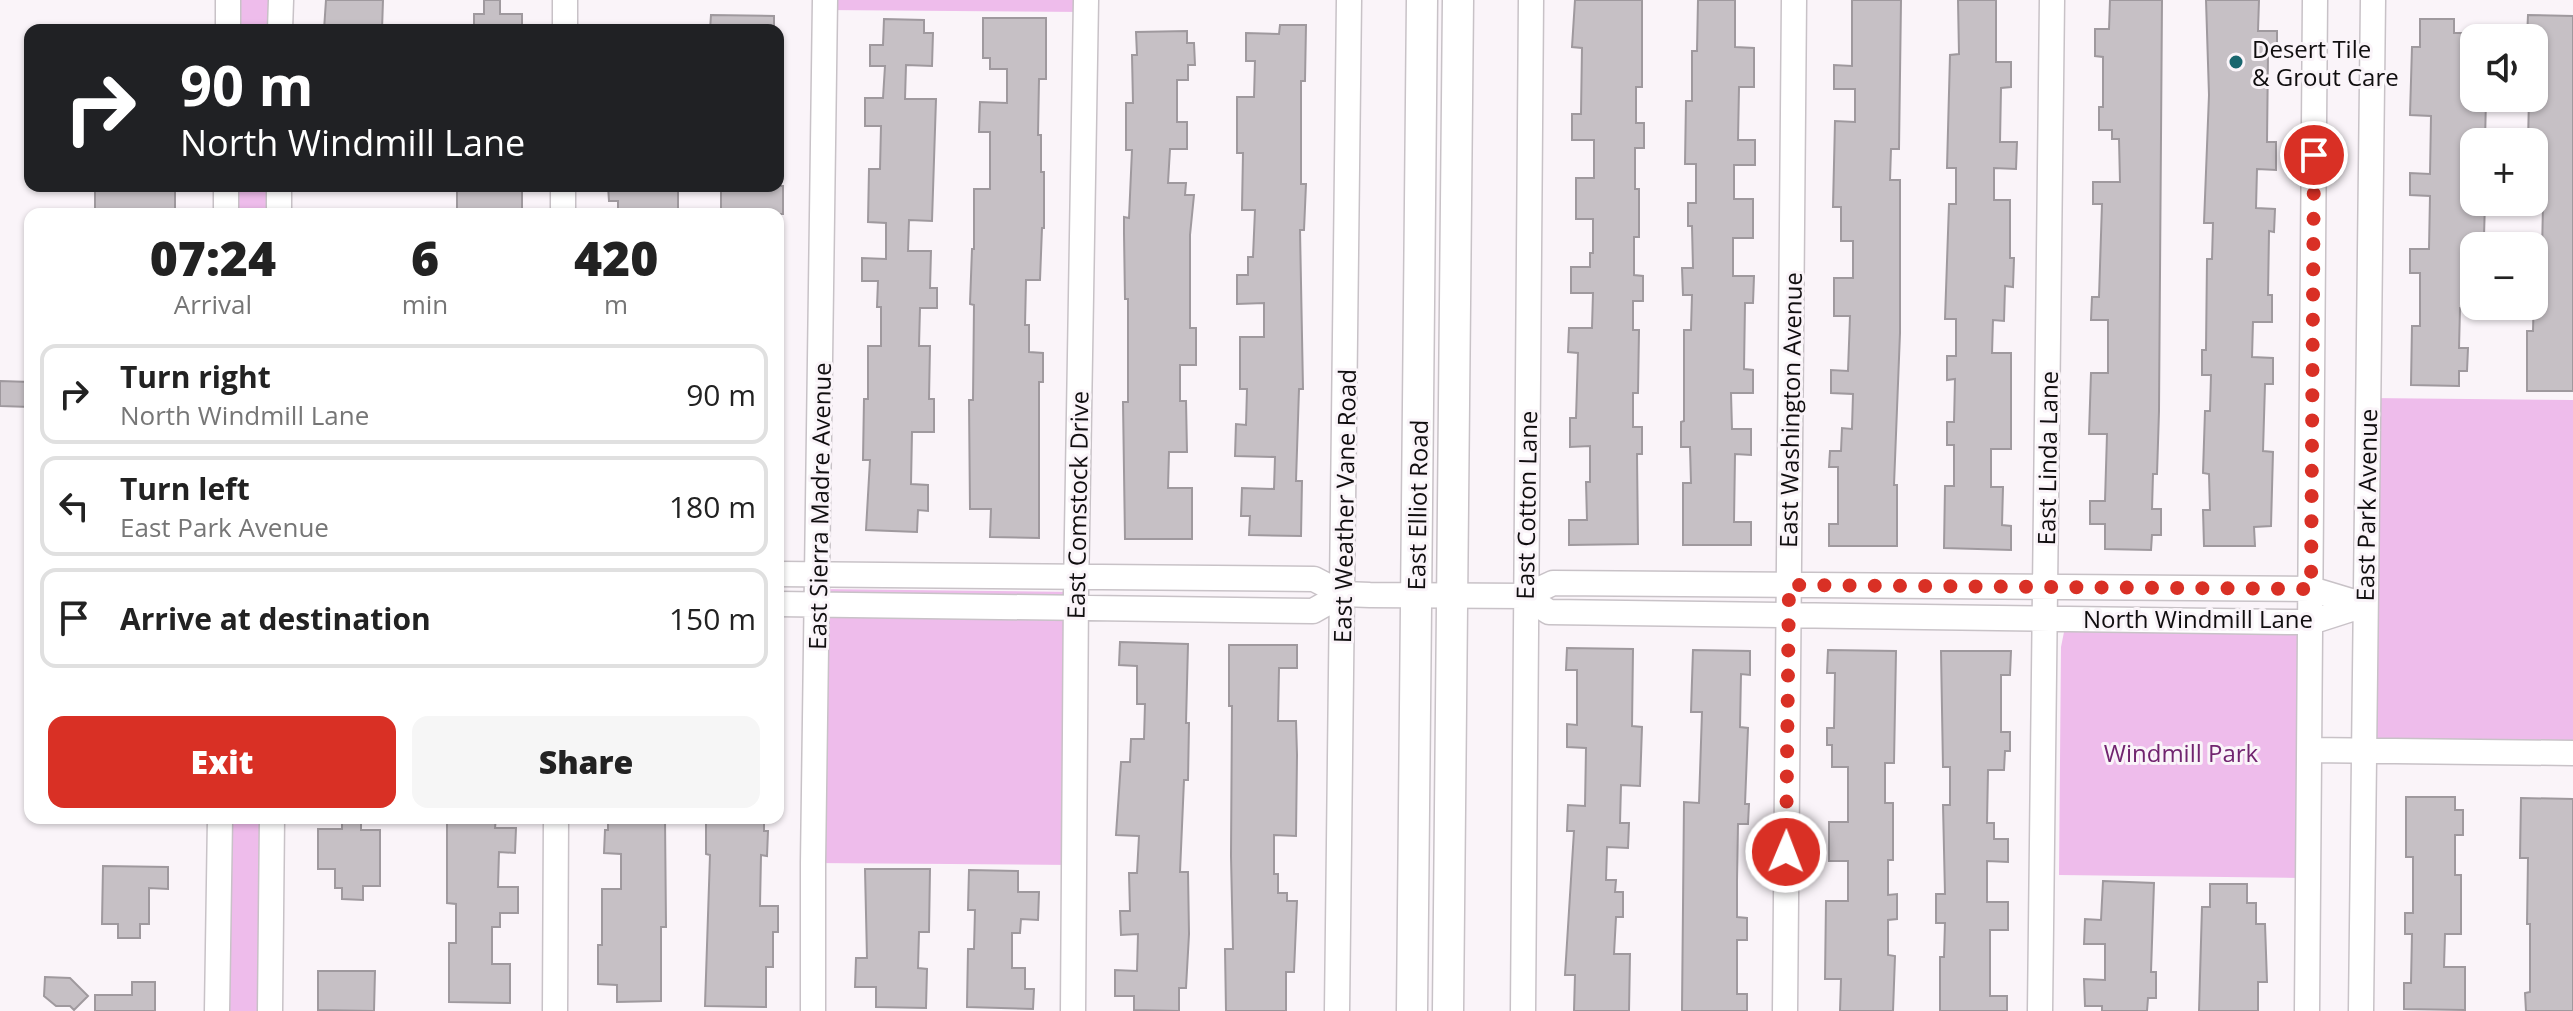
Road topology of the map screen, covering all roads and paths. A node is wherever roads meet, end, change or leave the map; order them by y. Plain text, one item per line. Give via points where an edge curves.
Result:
1 (228, 0) edge
2 (281, 0) edge
3 (565, 0) edge
4 (825, 0) edge
5 (1086, 0) edge
6 (1349, 0) edge
7 (1422, 0) edge
8 (1458, 0) edge
9 (1531, 0) edge
10 (1794, 0) edge
11 (2052, 0) edge
12 (2315, 0) edge
13 (2373, 0) edge
14 (228, 24) edge
15 (280, 24) edge
16 (565, 24) edge
17 (784, 574) edge
18 (818, 575) junction
19 (1076, 577) junction
20 (1789, 585) junction
21 (2045, 588) junction
22 (2311, 589) junction
23 (1343, 594) junction
24 (1434, 595) junction
25 (1525, 596) junction
26 (784, 604) edge
27 (818, 605) junction
28 (2364, 605) junction
29 (1076, 607) junction
30 (1788, 614) junction
31 (2045, 617) junction
32 (2311, 622) junction
33 (2310, 750) junction
34 (2363, 750) junction
35 (2573, 753) edge
36 (220, 824) edge
37 (272, 824) edge
38 (556, 824) edge
39 (217, 1011) edge
40 (270, 1011) edge
41 (555, 1011) edge
42 (813, 1011) edge
43 (1073, 1011) edge
44 (1337, 1011) edge
45 (1412, 1011) edge
46 (1448, 1011) edge
47 (1523, 1011) edge
48 (1785, 1011) edge
49 (2040, 1011) edge
50 (2307, 1011) edge
51 (2361, 1011) edge

1 - 14 street
2 - 15 street
3 - 16 street
4 - 18 street, East Sierra Madre Avenue
5 - 19 street, East Comstock Drive
6 - 23 street, East Weather Vane Road
7 - 24 main road, East Elliot Road
8 - 24 main road, East Elliot Road
9 - 25 street, East Cotton Lane
10 - 20 street, East Washington Avenue
11 - 21 street, East Linda Lane
12 - 22 street
13 - 28 street, East Park Avenue
17 - 18 street
18 - 19 street
18 - 27 street, East Sierra Madre Avenue
19 - 23 street via 1314,579
19 - 29 street, East Comstock Drive
20 - 21 street, North Windmill Lane
20 - 25 street, North Windmill Lane via 1553,583
20 - 30 street, East Washington Avenue
21 - 22 street, North Windmill Lane
21 - 31 street, East Linda Lane
22 - 28 street, North Windmill Lane
22 - 32 street
23 - 24 street, North Windmill Lane
23 - 29 street via 1313,611
23 - 44 street, East Weather Vane Road
24 - 25 street, North Windmill Lane
24 - 45 main road, East Elliot Road
24 - 46 main road, East Elliot Road
25 - 30 street, North Windmill Lane via 1549,612
25 - 47 street, East Cotton Lane
26 - 27 street
27 - 29 street
27 - 42 street, East Sierra Madre Avenue
28 - 32 street, North Windmill Lane
28 - 34 street, East Park Avenue
29 - 43 street, East Comstock Drive
30 - 31 street, North Windmill Lane
30 - 48 street, East Washington Avenue
31 - 32 street, North Windmill Lane
31 - 49 street, East Linda Lane
32 - 33 street
33 - 34 street
33 - 50 street
34 - 35 street
34 - 51 street, East Park Avenue
36 - 39 street
37 - 40 street
38 - 41 street

